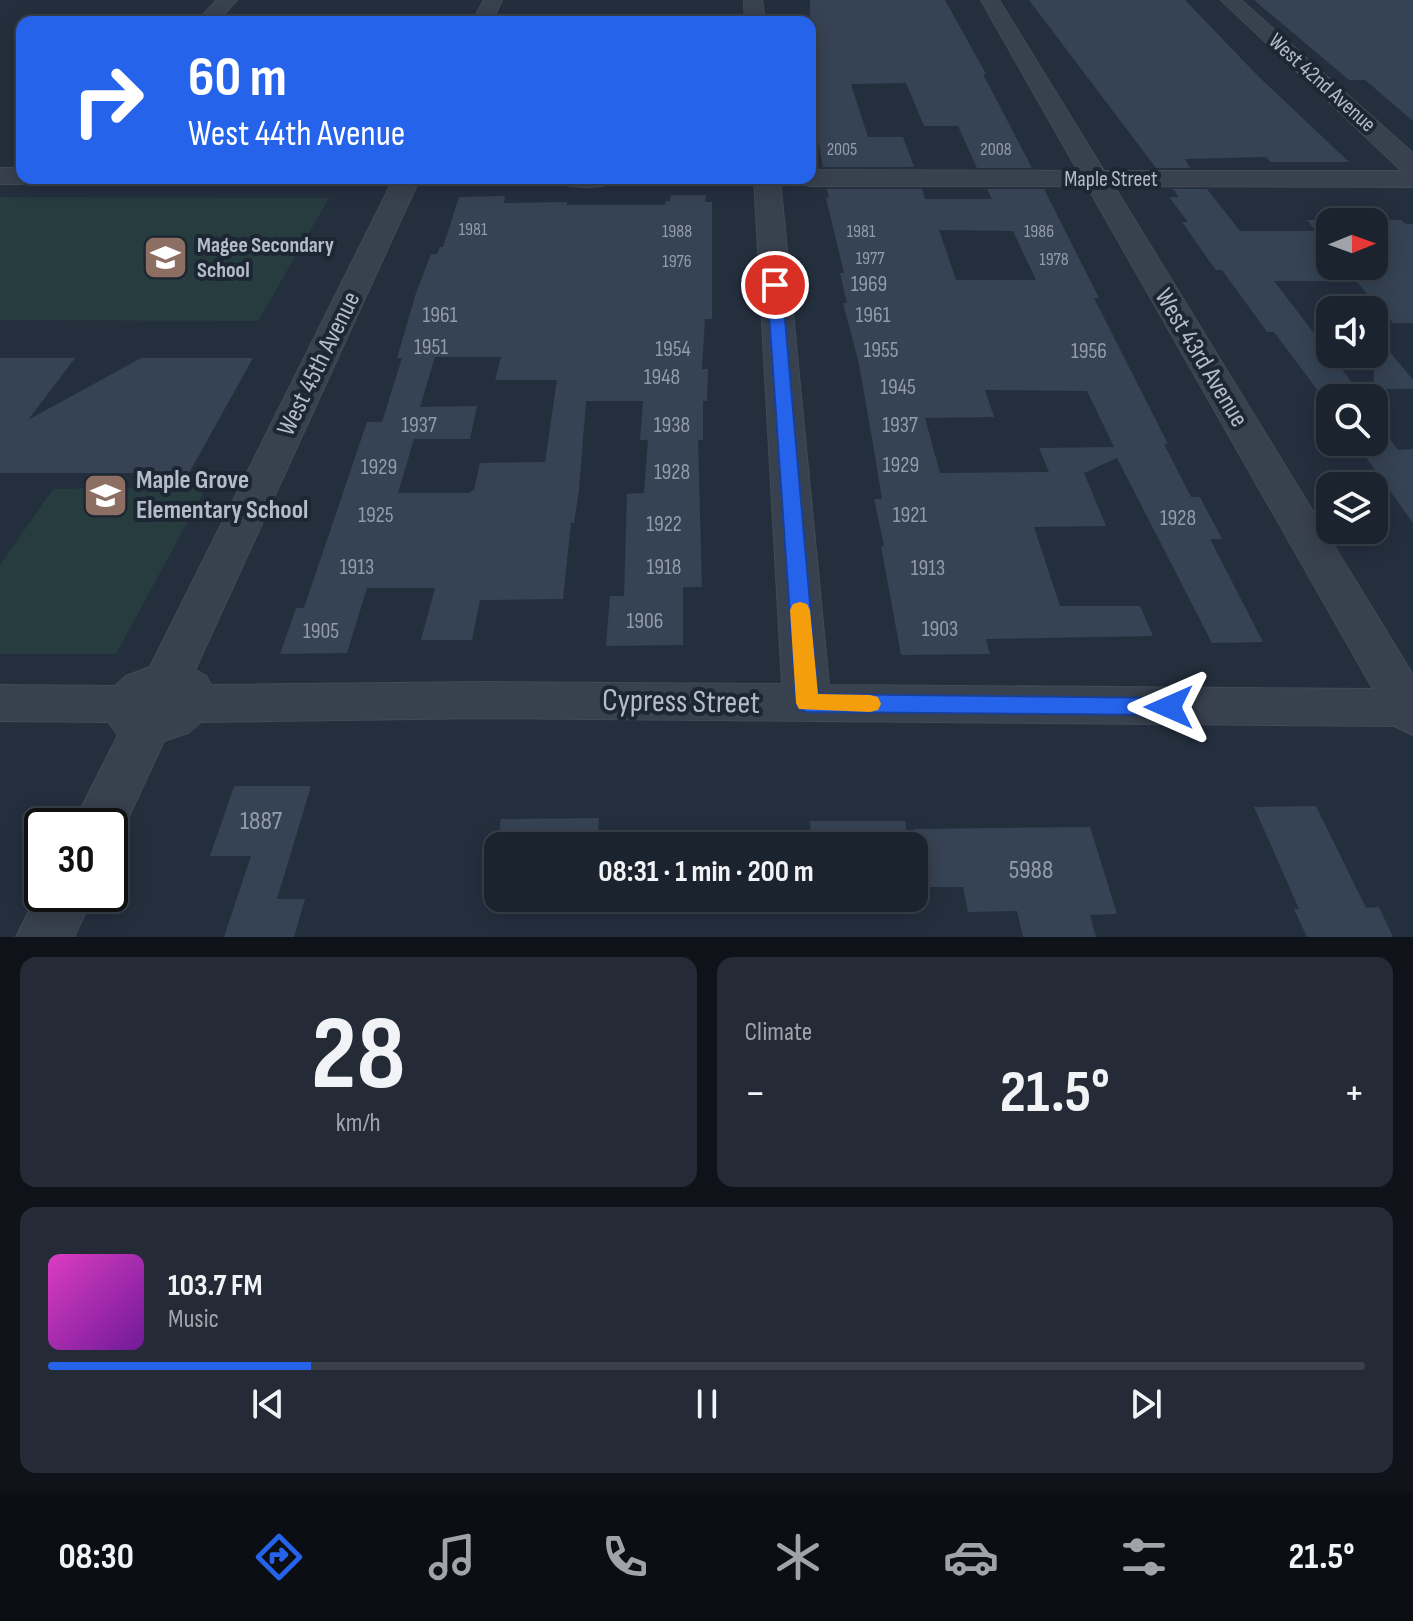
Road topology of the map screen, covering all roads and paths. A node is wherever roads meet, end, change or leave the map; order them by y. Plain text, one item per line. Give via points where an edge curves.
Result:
1 (228, 0) edge
2 (990, 0) edge
3 (1230, 0) edge
4 (212, 16) edge
5 (1413, 167) edge
6 (816, 178) edge
7 (1095, 179) junction
8 (1413, 179) edge
9 (404, 184) edge
10 (767, 184) edge
11 (0, 703) edge
12 (158, 703) junction
13 (807, 703) junction
14 (1411, 710) edge
15 (107, 808) edge
16 (57, 912) edge
17 (45, 937) edge

1 - 4 street
2 - 7 street, West 43rd Avenue
3 - 5 street, West 42nd Avenue
6 - 7 street, Maple Street
7 - 8 street, Maple Street
7 - 14 street, West 43rd Avenue
9 - 12 street, West 45th Avenue
10 - 13 street
11 - 12 street, Cypress Street
12 - 13 street, Cypress Street
12 - 15 street, West 45th Avenue
13 - 14 street, Cypress Street
16 - 17 street

